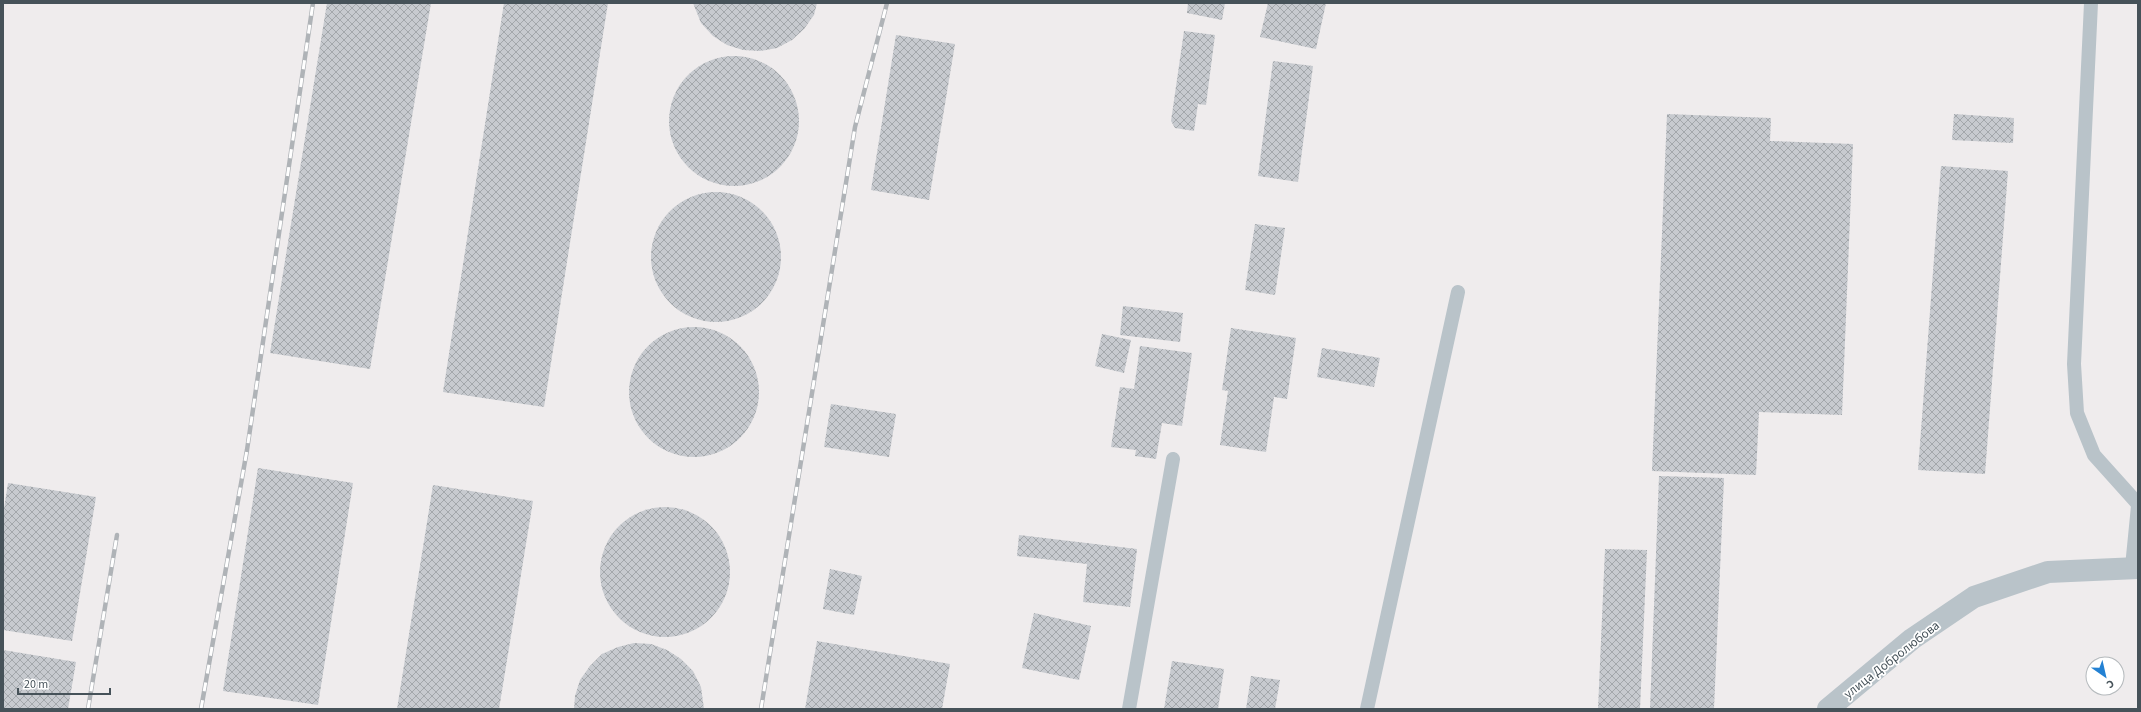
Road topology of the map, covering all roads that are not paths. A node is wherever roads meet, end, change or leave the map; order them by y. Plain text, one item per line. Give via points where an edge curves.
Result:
1 (2091, 3) edge
2 (1458, 292) dead end
3 (1173, 459) dead end
4 (2138, 505) edge
5 (2135, 567) edge
6 (1129, 709) edge
7 (1367, 709) edge
8 (1828, 709) edge

1 - 4 lane via 2074,364 2076,413 2094,455
2 - 7 lane
3 - 6 lane
4 - 5 lane
5 - 8 street, улица Добролюбова via 2048,572 1974,596 1912,638

